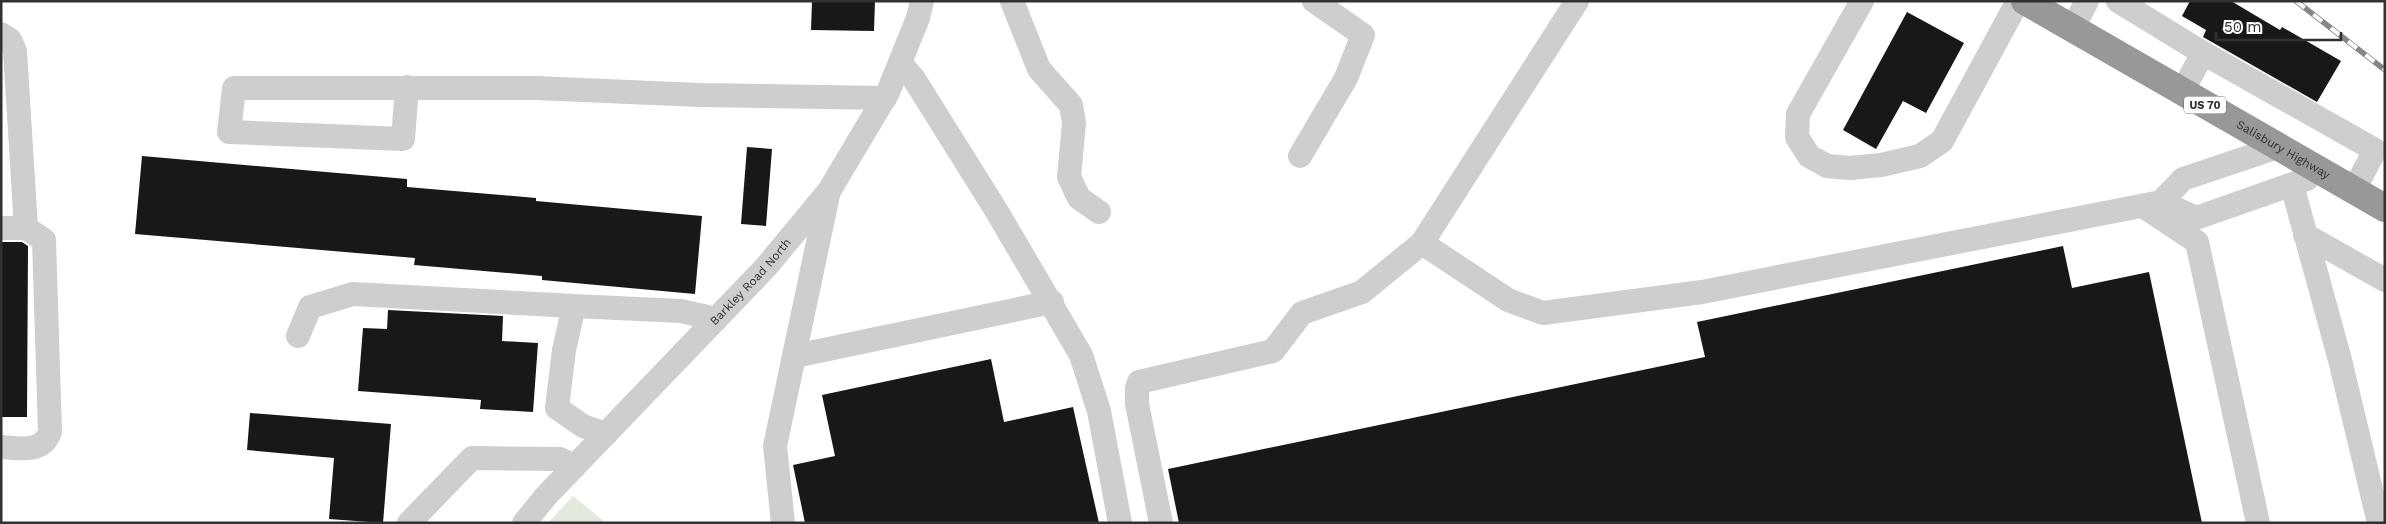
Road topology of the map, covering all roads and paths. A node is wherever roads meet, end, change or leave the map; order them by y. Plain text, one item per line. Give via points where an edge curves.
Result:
1 (922, 1) edge
2 (1012, 1) edge
3 (1314, 1) edge
4 (1577, 1) edge
5 (1862, 1) edge
6 (2018, 1) edge
7 (2025, 1) edge
8 (2087, 1) edge
9 (2118, 1) edge
10 (2072, 28) junction
11 (1, 34) edge
12 (2203, 52) junction
13 (900, 63) junction
14 (407, 87) junction
15 (2182, 92) junction
16 (885, 98) junction
17 (2278, 147) junction
18 (1300, 156) dead end
19 (2324, 173) junction
20 (2292, 185) junction
21 (2354, 190) junction
22 (829, 191) junction
23 (2152, 204) junction
24 (2385, 208) edge
25 (1099, 212) dead end
26 (1, 228) edge
27 (26, 228) junction
28 (2305, 235) junction
29 (1422, 244) junction
30 (2385, 280) edge
31 (1052, 302) junction
32 (574, 306) junction
33 (716, 319) junction
34 (298, 336) dead end
35 (795, 356) junction
36 (606, 434) junction
37 (1, 447) edge
38 (575, 466) junction
39 (2378, 484) edge
40 (409, 523) edge
41 (524, 523) edge
42 (783, 523) edge
43 (1120, 523) edge
44 (1161, 523) edge
45 (2258, 523) edge
46 (2379, 523) edge

1 - 13 street, Barkley Road North
2 - 25 street via 1038,69 1071,106 1074,123 1069,177 1079,198
3 - 18 street via 1364,34 1346,78
4 - 29 street
5 - 6 street via 1798,114 1797,137 1809,156 1827,166 1881,166 1920,156 1942,142
7 - 10 highway, Salisbury Highway / US 70
8 - 10 street
9 - 12 street
10 - 15 highway, Salisbury Highway / US 70
11 - 27 street via 10,40 15,51
12 - 15 street
12 - 21 street via 2375,150
13 - 16 street, Barkley Road North
13 - 31 street via 914,79
14 - 14 street via 234,88 229,132 403,139
14 - 16 street
15 - 17 highway, Salisbury Highway / US 70
16 - 22 street, Barkley Road North
17 - 19 highway, Salisbury Highway / US 70
17 - 23 street via 2183,179
19 - 20 street
19 - 21 highway, Salisbury Highway / US 70
20 - 23 street via 2196,218
20 - 28 street
21 - 24 highway, Salisbury Highway / US 70
22 - 33 street, Barkley Road North
22 - 35 street
23 - 29 street via 1702,292 1543,313 1508,300
23 - 45 street via 2197,242
26 - 27 street
27 - 37 street via 44,240 50,432 43,445 36,448
28 - 30 street
28 - 39 street
29 - 44 street via 1362,292 1302,313 1273,351 1139,382 1137,404
31 - 35 street
31 - 43 street via 1081,354 1099,411
32 - 33 street via 681,311
32 - 34 street via 352,294 310,307
32 - 36 street via 556,408 583,426
33 - 36 street, Barkley Road North
35 - 42 street via 775,446
36 - 38 street, Barkley Road North
38 - 40 street via 560,458 472,458
38 - 41 street, Barkley Road North
39 - 46 street

